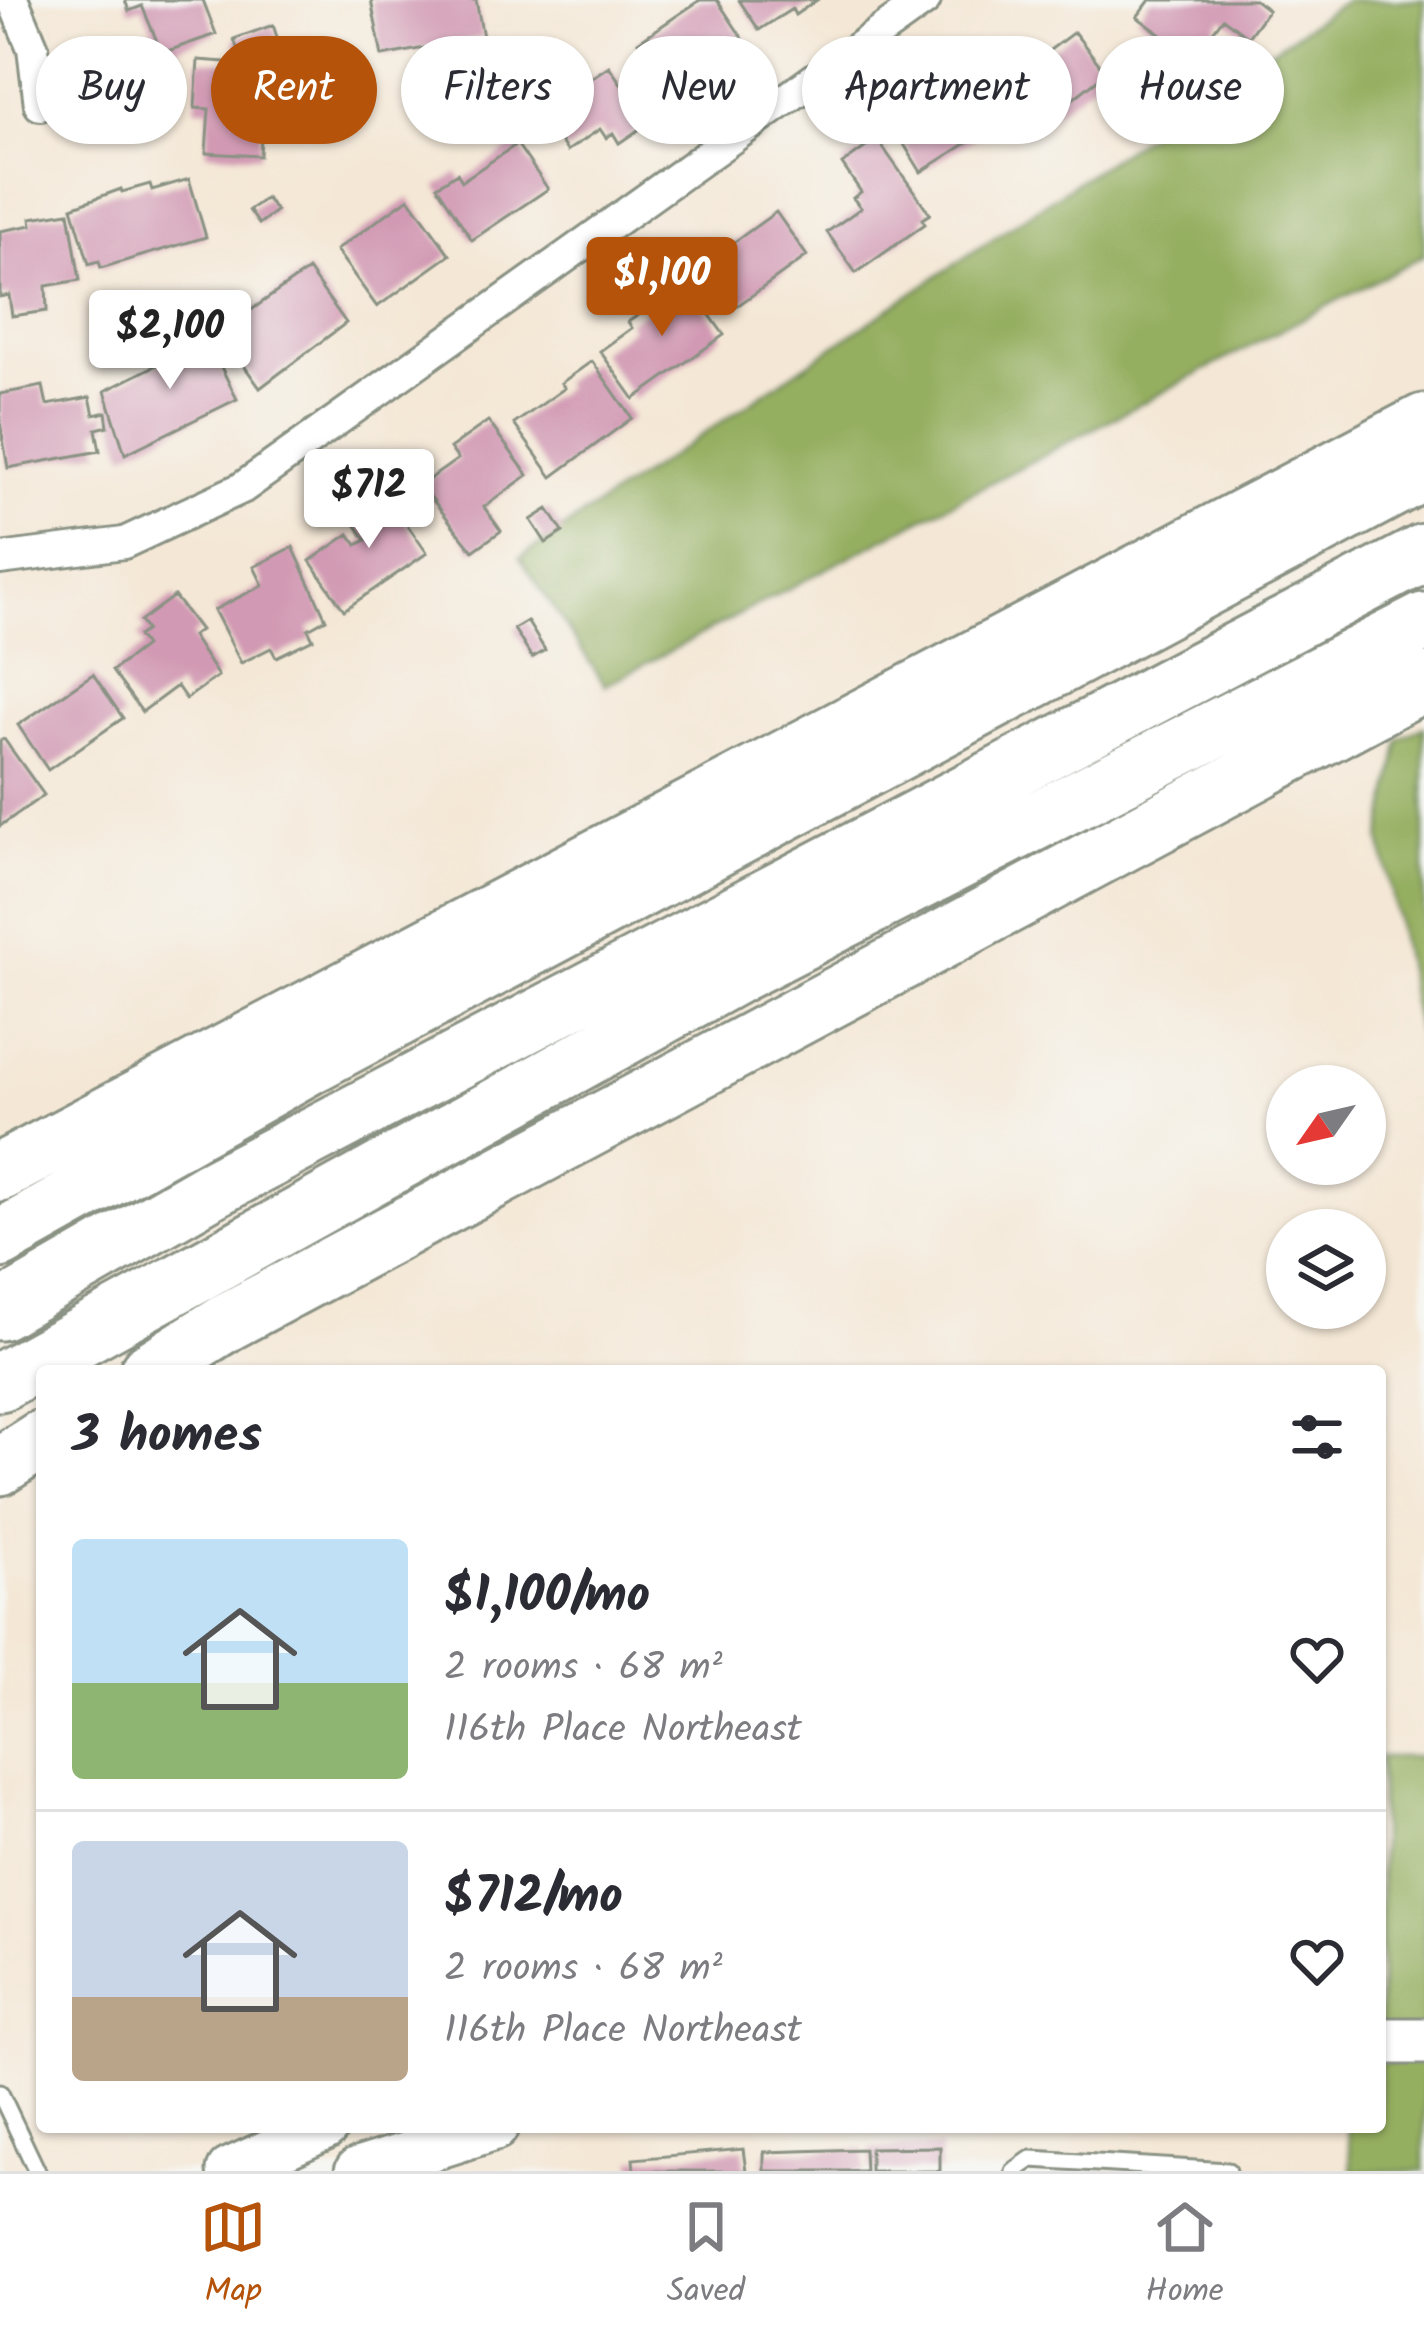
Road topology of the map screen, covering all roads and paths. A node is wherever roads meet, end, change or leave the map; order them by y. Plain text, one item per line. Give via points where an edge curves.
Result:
1 (13, 0) edge
2 (925, 0) edge
3 (36, 72) edge
4 (1424, 423) edge
5 (1424, 471) edge
6 (1424, 553) edge
7 (0, 560) edge
8 (1424, 622) edge
9 (1424, 682) edge
10 (495, 1039) junction
11 (161, 1088) junction
12 (436, 1141) junction
13 (0, 1172) edge
14 (0, 1184) edge
15 (0, 1239) edge
16 (0, 1311) edge
17 (158, 1365) edge
18 (0, 1382) edge
19 (36, 1443) edge
20 (0, 1466) edge
21 (1386, 2041) edge
22 (1424, 2041) edge
23 (0, 2093) edge
24 (312, 2133) edge
25 (476, 2133) edge
26 (37, 2171) edge
27 (230, 2171) edge
28 (358, 2171) edge
29 (1014, 2171) edge
30 (1228, 2171) edge

1 - 3 street
2 - 7 street via 242,488 124,543
4 - 11 highway
5 - 15 highway
6 - 10 highway
8 - 12 highway via 739,973
9 - 17 highway
10 - 12 highway
10 - 16 highway
11 - 13 highway
11 - 14 highway
12 - 18 highway
19 - 20 highway
21 - 22 main road
23 - 26 lane
24 - 27 main road
25 - 28 main road
29 - 30 lane via 1031,2159

